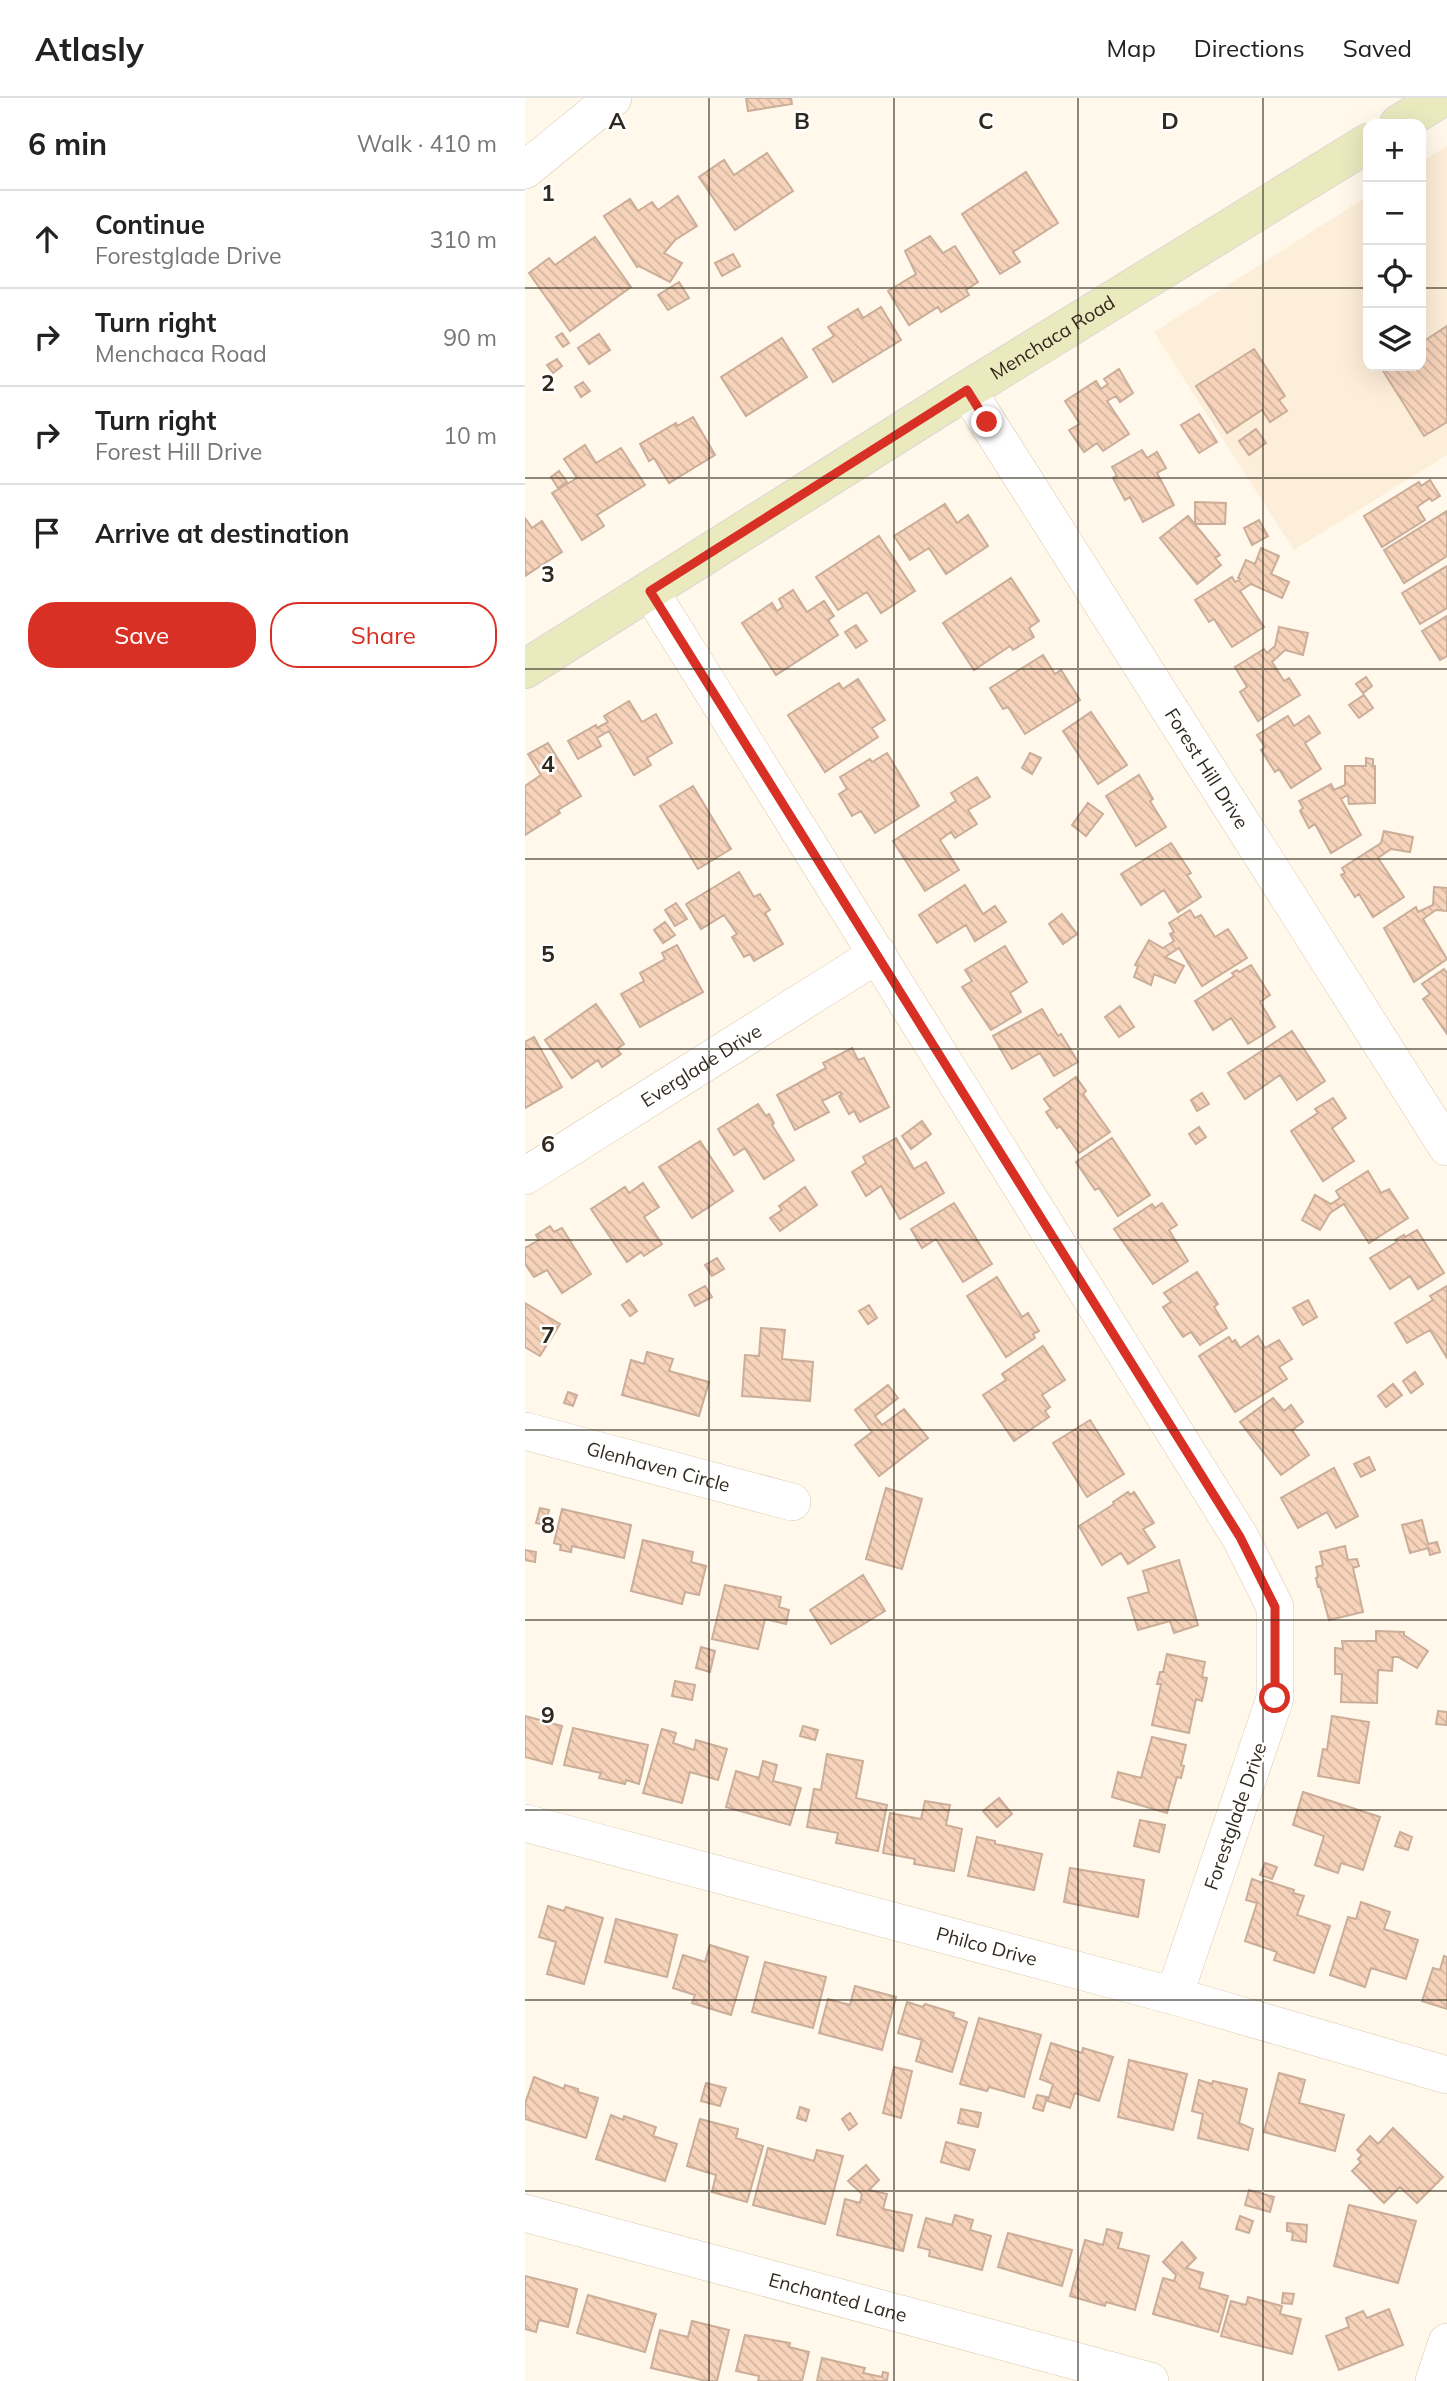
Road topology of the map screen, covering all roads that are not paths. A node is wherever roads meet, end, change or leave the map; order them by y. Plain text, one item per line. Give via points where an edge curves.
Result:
1 (613, 98) edge
2 (1441, 98) edge
3 (1407, 119) edge
4 (1363, 147) edge
5 (525, 170) edge
6 (967, 390) junction
7 (650, 591) junction
8 (525, 669) edge
9 (878, 954) junction
10 (1447, 1147) edge
11 (525, 1176) edge
12 (525, 1431) edge
13 (792, 1502) dead end
14 (525, 1824) edge
15 (1174, 1996) junction
16 (1447, 2075) edge
17 (525, 2213) edge
18 (1447, 2342) edge
19 (1150, 2381) edge
20 (1434, 2381) edge

1 - 5 street
2 - 3 main road
4 - 6 main road, Menchaca Road
6 - 7 main road, Menchaca Road
6 - 10 street, Forest Hill Drive
7 - 8 main road, Menchaca Road
7 - 9 street, Forestglade Drive
9 - 11 street, Everglade Drive
9 - 15 street, Forestglade Drive via 1240,1537 1275,1607 1275,1698
12 - 13 street, Glenhaven Circle
14 - 15 street, Philco Drive
15 - 16 street, Philco Drive
17 - 19 street, Enchanted Lane
18 - 20 street

